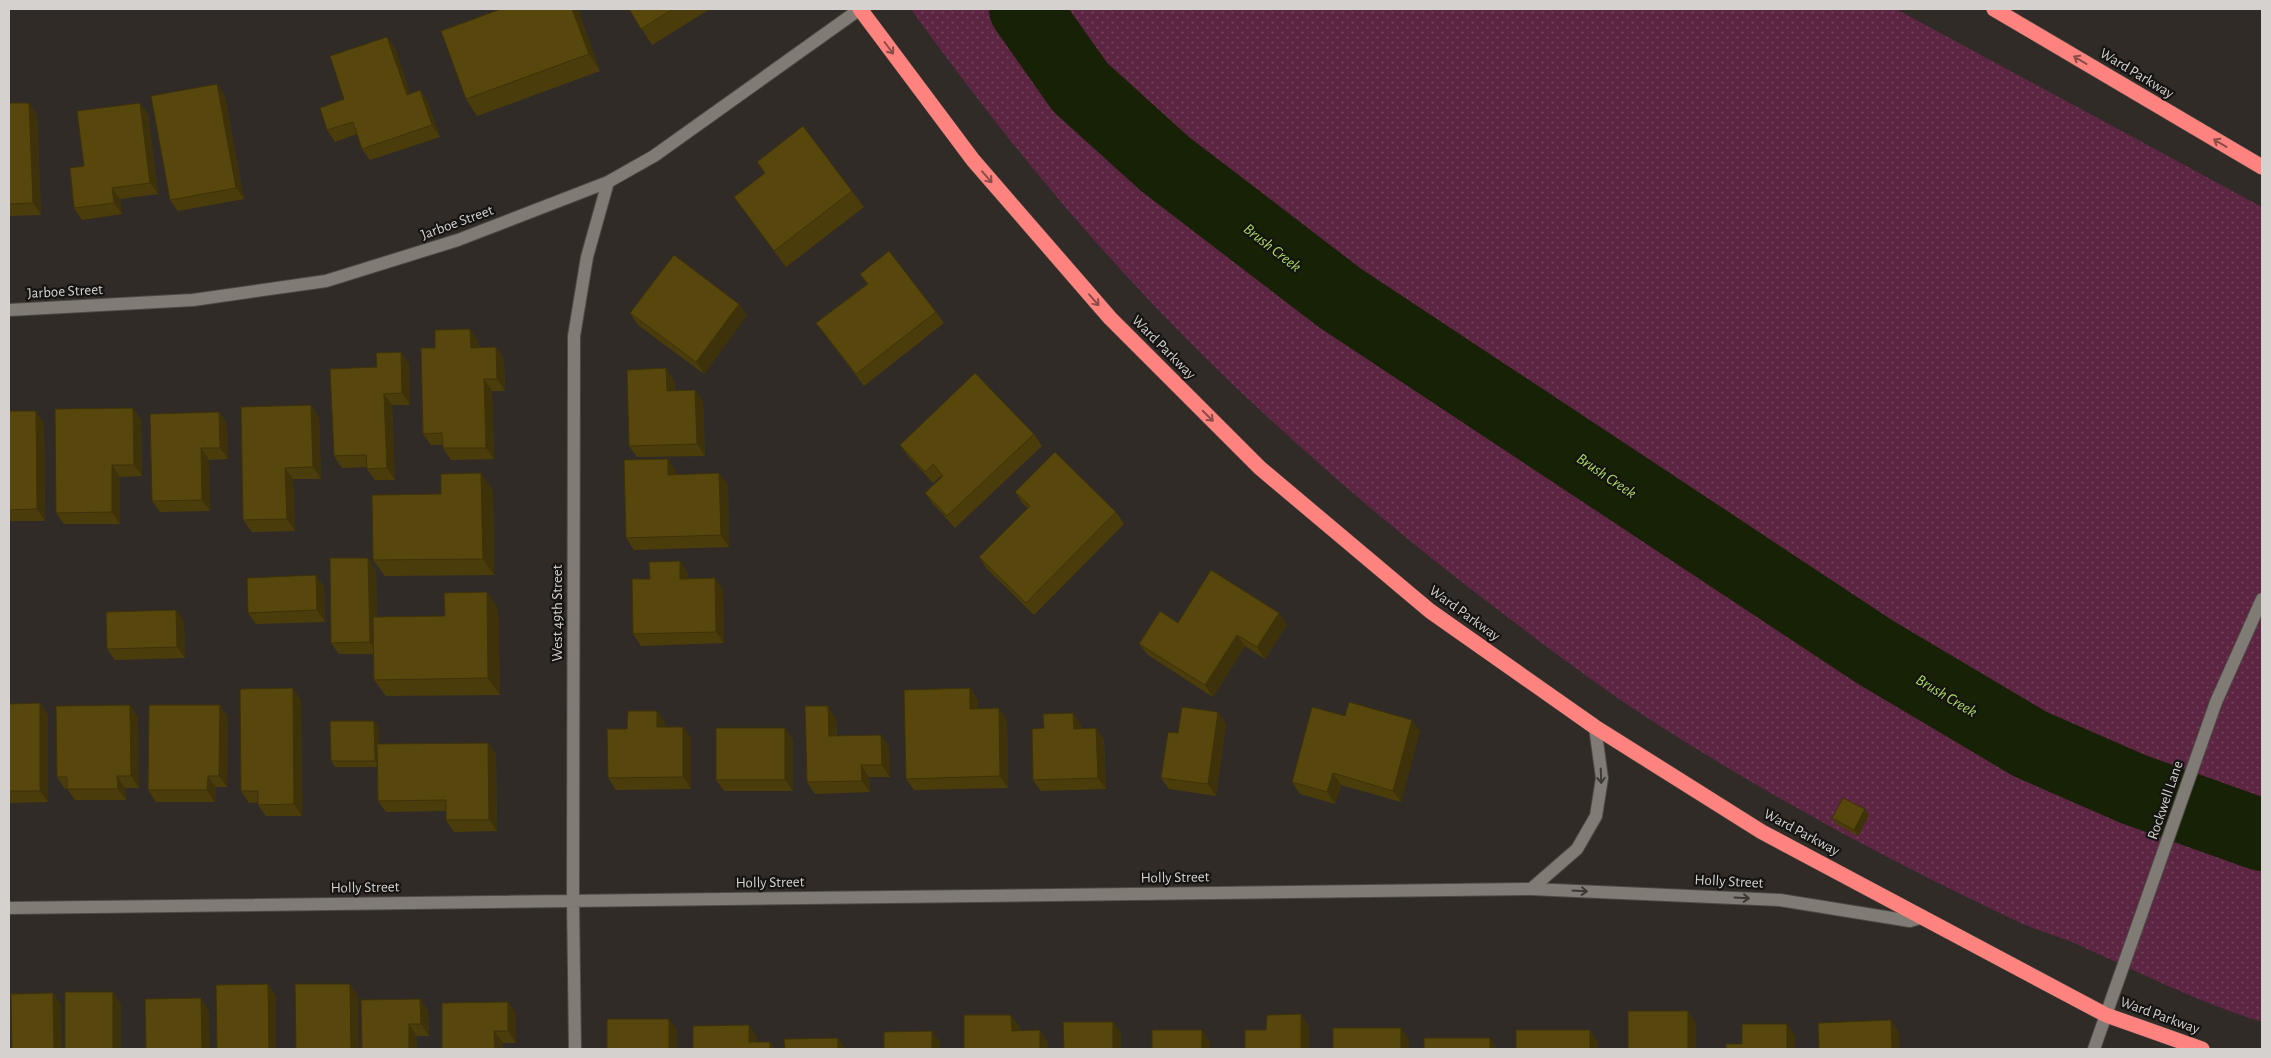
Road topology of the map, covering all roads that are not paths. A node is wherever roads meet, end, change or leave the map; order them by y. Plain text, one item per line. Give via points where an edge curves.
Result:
1 (860, 9) edge
2 (1994, 9) edge
3 (2262, 167) edge
4 (608, 182) junction
5 (9, 310) edge
6 (2262, 599) edge
7 (1595, 727) junction
8 (1532, 889) junction
9 (572, 901) junction
10 (9, 908) edge
11 (1923, 917) junction
12 (2106, 1015) junction
13 (574, 1049) edge
14 (2094, 1049) edge
15 (2202, 1049) edge

1 - 4 street, Jarboe Street via 654,156
1 -> 7 highway, Ward Parkway via 973,160 1103,311 1260,468 1430,611
3 -> 2 highway, Ward Parkway
4 - 5 street, Jarboe Street via 458,240 326,281 193,300
4 - 9 street, West 49th Street via 587,257 574,336
6 - 12 street, Rockwell Lane via 2216,702
7 -> 8 street via 1602,778 1596,816 1577,849
7 - 11 highway, Ward Parkway via 1762,832
8 - 9 street, Holly Street
8 -> 11 street, Holly Street via 1780,900 1910,921
9 - 10 street, Holly Street
9 - 13 street, West 49th Street
11 - 12 highway, Ward Parkway
12 - 14 street, Rockwell Lane
12 - 15 highway, Ward Parkway

